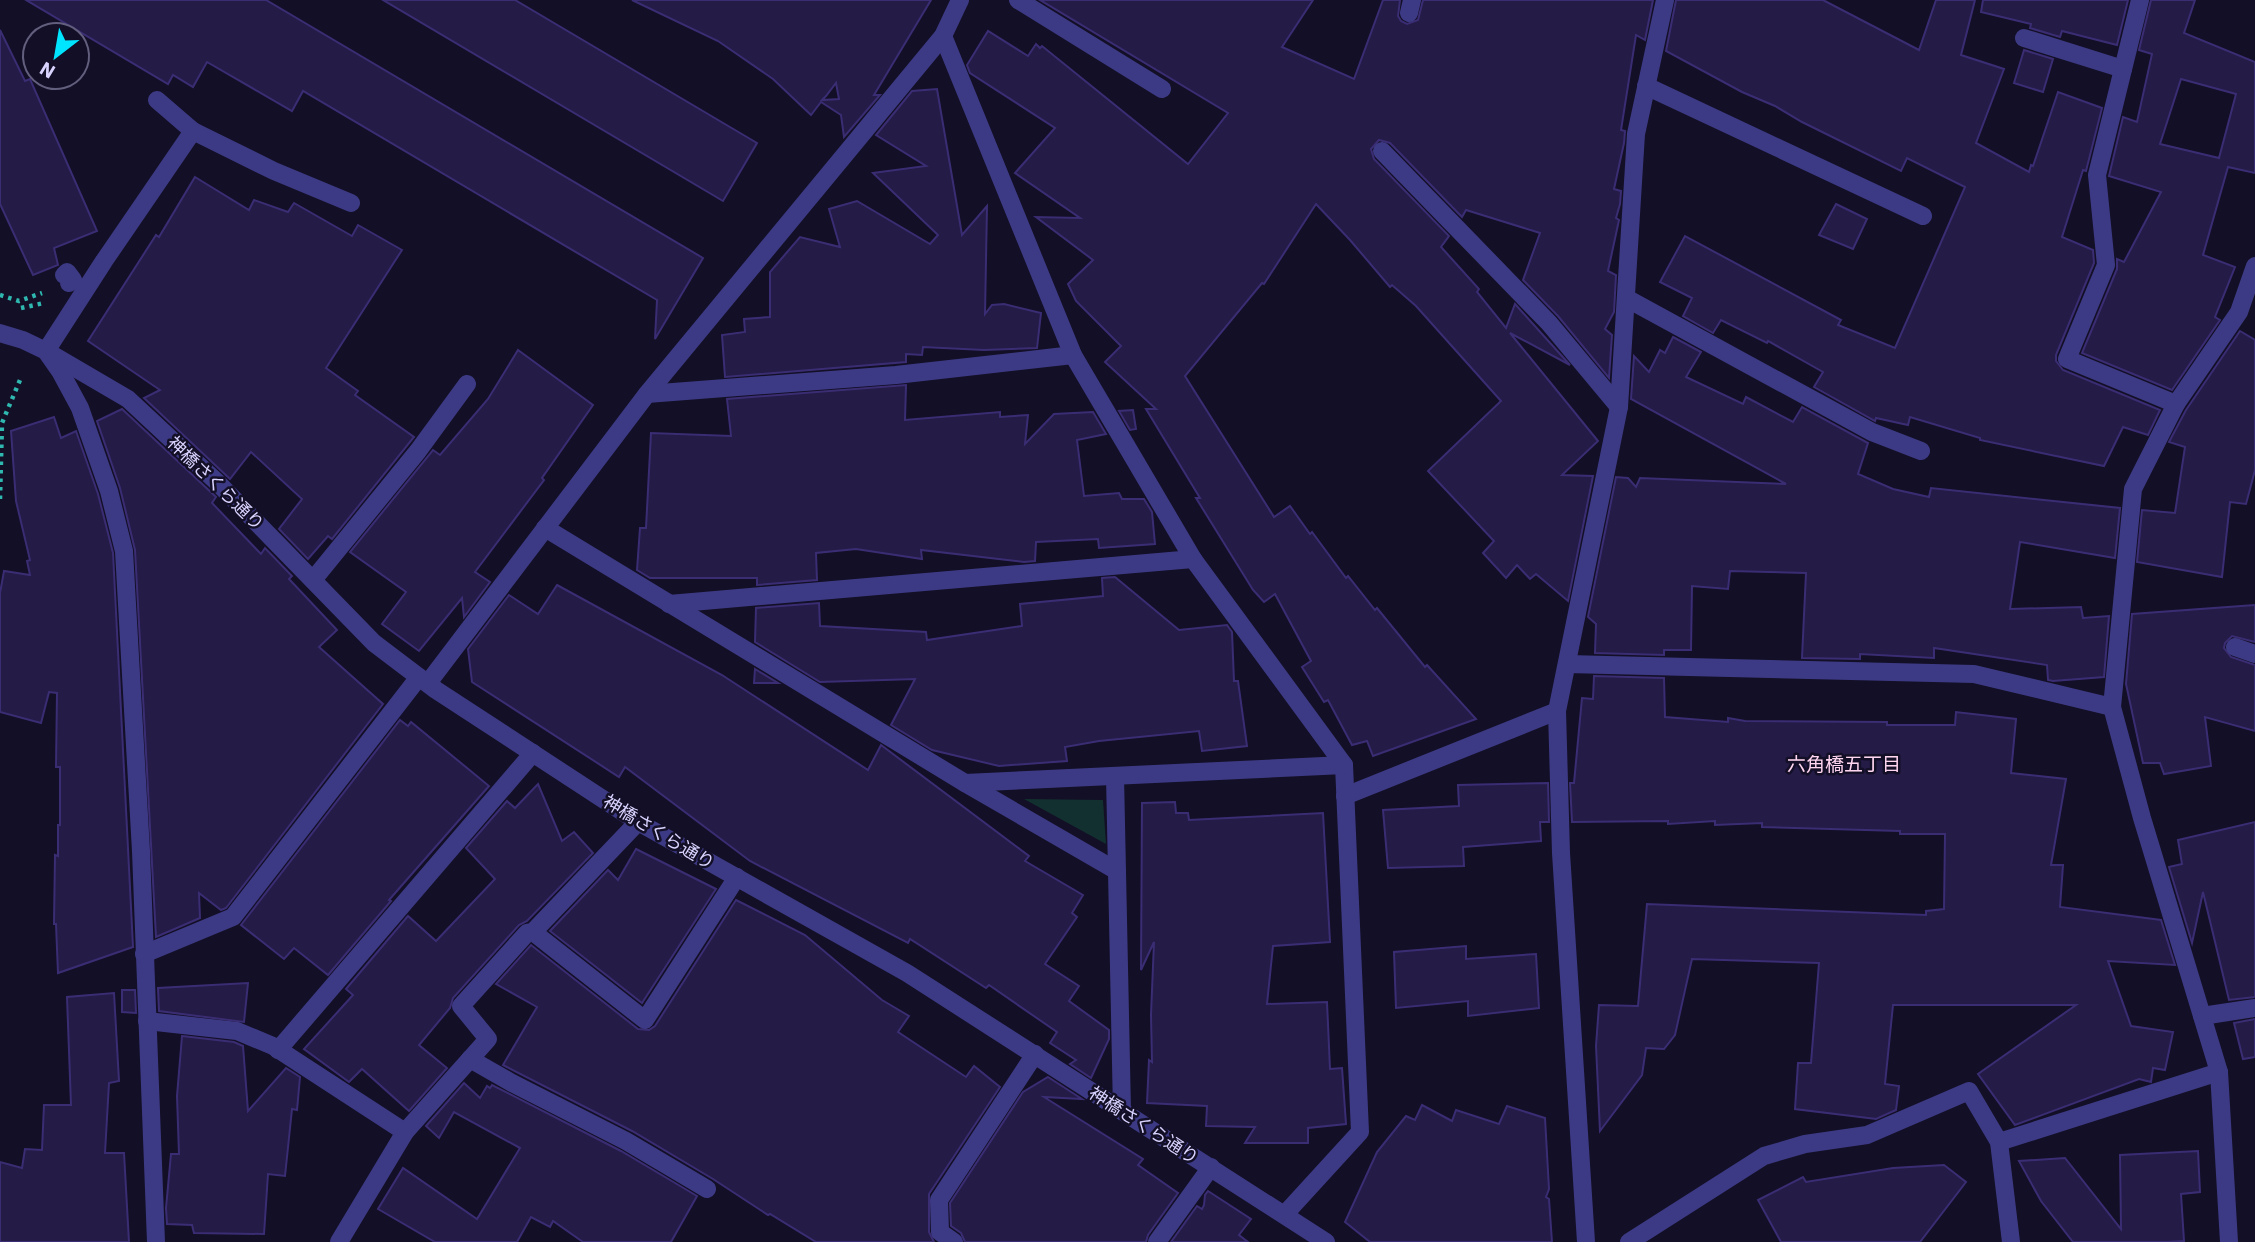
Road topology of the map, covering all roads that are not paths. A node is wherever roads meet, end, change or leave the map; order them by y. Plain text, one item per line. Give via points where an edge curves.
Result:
1 (960, 0) edge
2 (1018, 0) edge
3 (1665, 0) edge
4 (2140, 0) edge
5 (943, 36) junction
6 (2024, 38) dead end
7 (2123, 69) junction
8 (1646, 86) junction
9 (1162, 89) dead end
10 (157, 100) dead end
11 (193, 131) junction
12 (1382, 151) dead end
13 (351, 203) dead end
14 (1923, 216) dead end
15 (2255, 266) edge
16 (1626, 298) junction
17 (0, 333) edge
18 (46, 351) junction
19 (1073, 355) junction
20 (467, 384) dead end
21 (647, 394) junction
22 (2176, 404) junction
23 (1619, 407) junction
24 (1921, 451) dead end
25 (545, 528) junction
26 (1194, 559) junction
27 (313, 580) junction
28 (669, 604) junction
29 (2235, 648) dead end
30 (2255, 654) edge
31 (1567, 664) junction
32 (423, 680) junction
33 (2112, 707) junction
34 (1558, 711) junction
35 (533, 753) junction
36 (1344, 765) junction
37 (1115, 776) junction
38 (965, 783) junction
39 (1345, 796) junction
40 (638, 822) junction
41 (1117, 871) junction
42 (737, 877) junction
43 (533, 932) junction
44 (144, 954) junction
45 (2255, 1008) edge
46 (2202, 1016) junction
47 (148, 1021) junction
48 (278, 1050) junction
49 (1035, 1054) junction
50 (470, 1059) junction
51 (2219, 1072) junction
52 (1122, 1111) junction
53 (405, 1132) junction
54 (1999, 1142) junction
55 (1211, 1167) junction
56 (707, 1189) dead end
57 (1285, 1214) junction
58 (156, 1242) edge
59 (339, 1242) edge
60 (954, 1242) edge
61 (1157, 1242) edge
62 (1326, 1242) edge
63 (1586, 1242) edge
64 (1629, 1242) edge
65 (2011, 1242) edge
66 (2229, 1242) edge

1 - 5 street
2 - 9 street
3 - 8 street
4 - 7 street
5 - 19 street
5 - 21 street
6 - 7 street
7 - 22 street via 2097,175 2106,265 2067,359
8 - 14 street
8 - 16 street via 1636,134
10 - 11 street
11 - 13 street
11 - 18 street
12 - 23 street via 1549,323
15 - 22 street via 2239,312
16 - 23 street
16 - 24 street via 1872,432
17 - 18 street, 神橋さくら通り
18 - 27 street, 神橋さくら通り via 128,399
18 - 44 street via 80,408 124,551
19 - 21 street via 896,375
19 - 26 street
20 - 27 street
21 - 25 street
22 - 33 street via 2133,489
23 - 31 street
25 - 28 street
25 - 32 street
26 - 28 street
26 - 36 street
27 - 32 street, 神橋さくら通り via 374,643
28 - 38 street
29 - 30 street
31 - 33 street via 1974,674
31 - 34 street
32 - 35 street, 神橋さくら通り
32 - 44 street via 233,917
33 - 46 street
34 - 39 street
34 - 63 street via 1561,853
35 - 40 street, 神橋さくら通り
35 - 48 street
36 - 37 street
36 - 39 street
37 - 38 street
37 - 41 street
38 - 41 street
39 - 57 street via 1360,1132
40 - 42 street, 神橋さくら通り
40 - 43 street
41 - 52 street
42 - 43 street via 645,1020
42 - 49 street, 神橋さくら通り via 907,973
43 - 50 street via 527,933 461,1006 488,1039
44 - 47 street
45 - 46 street
46 - 51 street
47 - 48 street via 237,1031
47 - 58 street
48 - 53 street
49 - 52 street, 神橋さくら通り
49 - 60 street via 939,1200 940,1232
50 - 53 street
50 - 56 street
51 - 54 street
51 - 66 street
52 - 55 street, 神橋さくら通り
53 - 59 street
54 - 64 street via 1969,1091 1867,1135 1805,1144 1764,1156
54 - 65 street
55 - 57 street, 神橋さくら通り
55 - 61 street
57 - 62 street, 神橋さくら通り

